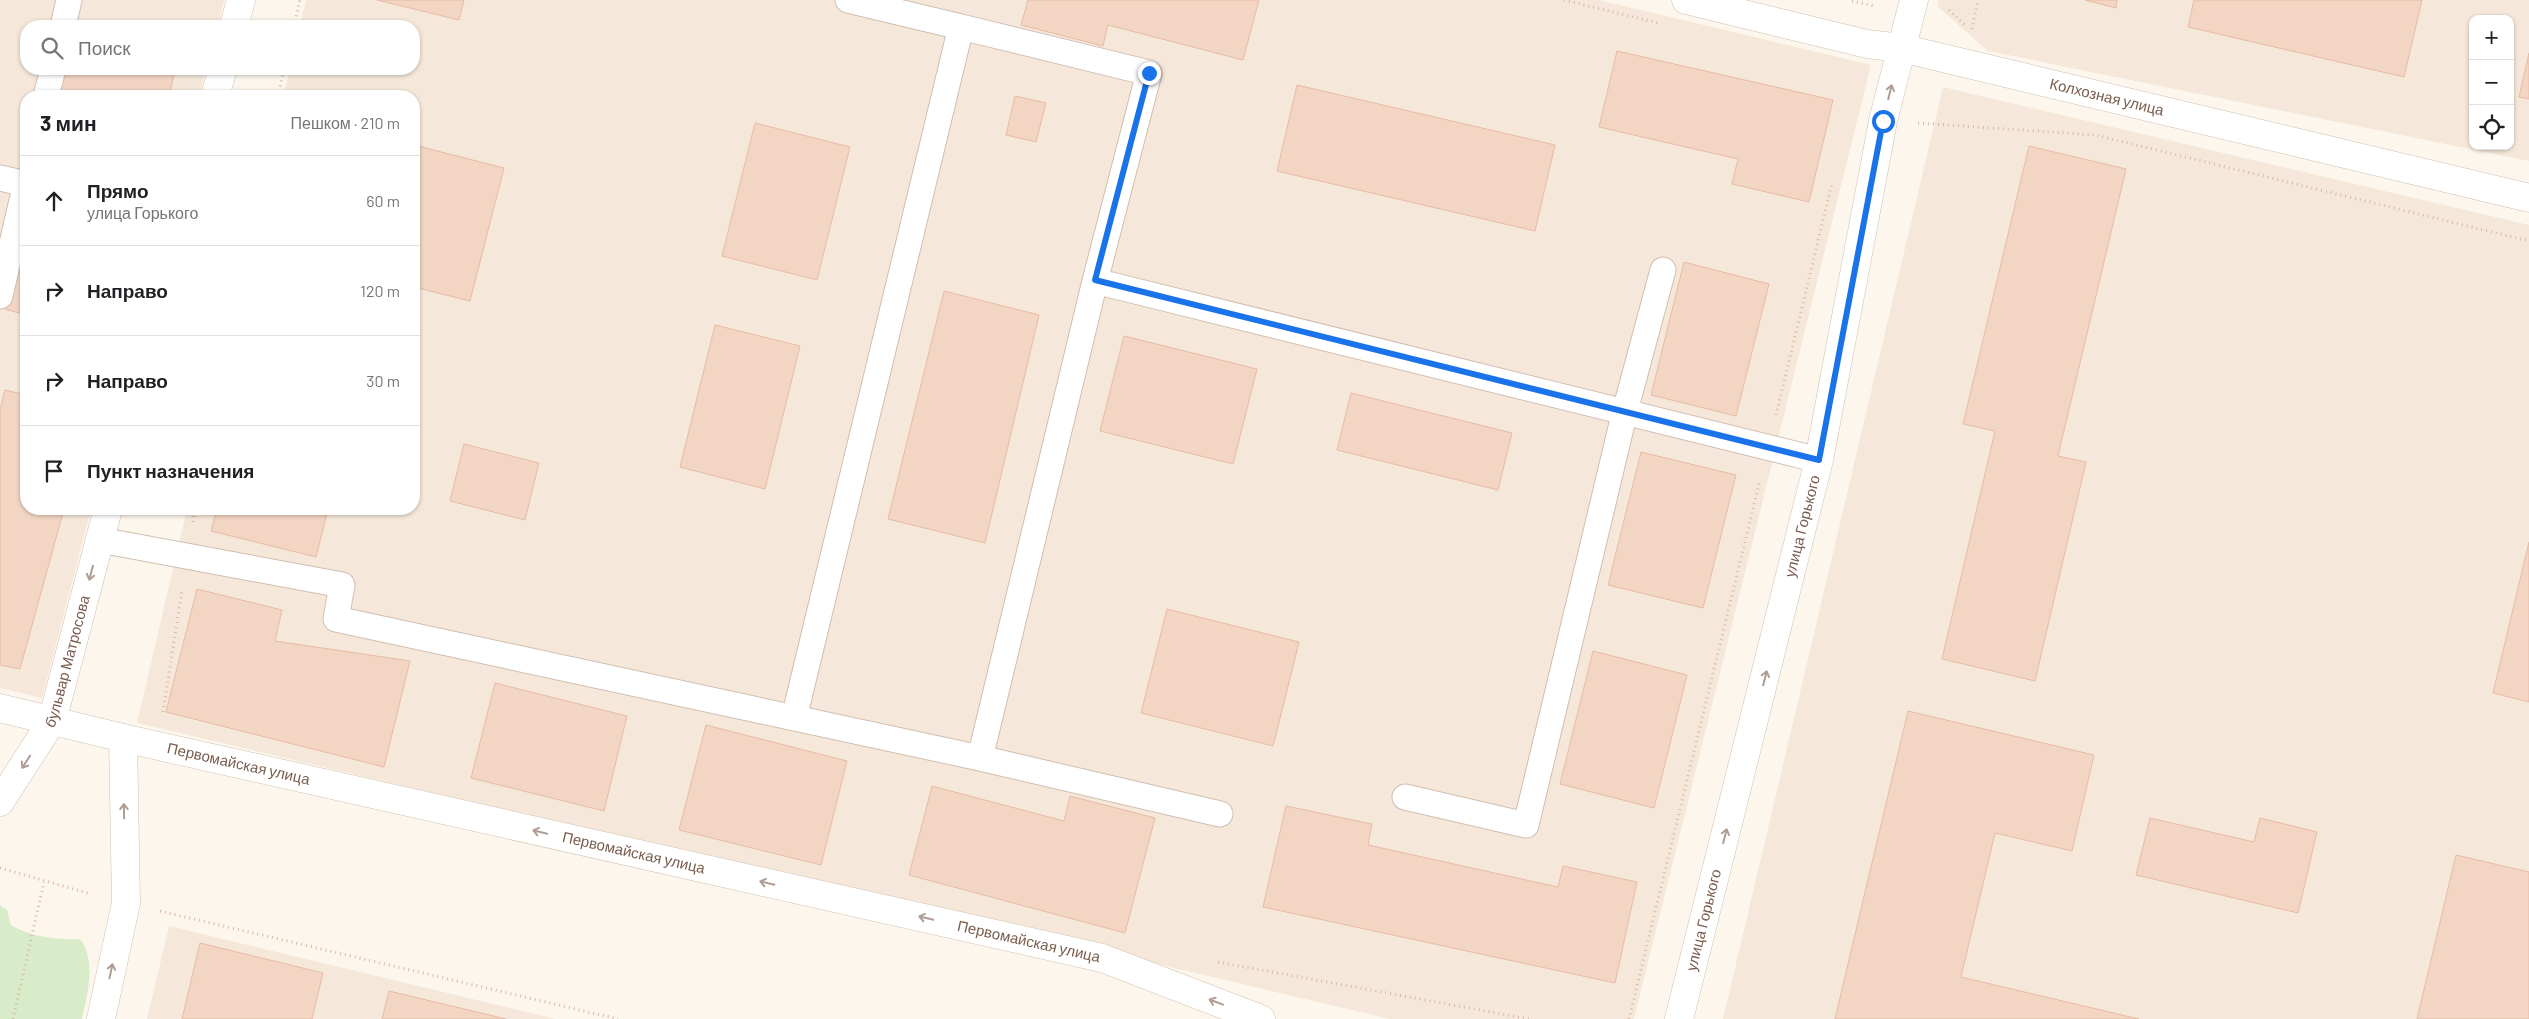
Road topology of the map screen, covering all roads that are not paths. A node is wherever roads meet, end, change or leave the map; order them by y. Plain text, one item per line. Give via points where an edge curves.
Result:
1 (69, 0) edge
2 (240, 0) edge
3 (848, 0) edge
4 (1686, 0) edge
5 (1914, 0) edge
6 (64, 20) edge
7 (235, 20) edge
8 (961, 28) junction
9 (1901, 48) junction
10 (51, 75) edge
11 (221, 75) edge
12 (48, 90) edge
13 (217, 90) edge
14 (0, 178) edge
15 (20, 182) edge
16 (2529, 198) edge
17 (20, 209) edge
18 (1662, 270) dead end
19 (1095, 280) junction
20 (0, 296) edge
21 (1625, 411) junction
22 (1819, 460) junction
23 (106, 515) edge
24 (100, 540) junction
25 (0, 708) edge
26 (794, 718) junction
27 (52, 721) junction
28 (123, 738) junction
29 (980, 758) junction
30 (1406, 797) dead end
31 (0, 802) edge
32 (1220, 814) dead end
33 (101, 1019) edge
34 (1261, 1019) edge
35 (1679, 1019) edge

1 - 6 lane
2 - 7 street
3 - 8 lane
4 - 9 street, Колхозная улица via 1866,44
5 - 9 street, улица Горького
8 - 19 lane via 1149,73
8 - 26 lane
9 - 16 street, Колхозная улица
22 -> 9 street, улица Горького via 1883,121
10 - 12 lane
11 - 13 street
14 - 15 lane
17 - 20 lane
18 - 21 lane
19 - 21 lane
19 - 29 lane
21 - 22 lane
21 - 30 lane via 1526,825
35 -> 22 street, улица Горького
23 - 24 street, бульвар Матросова
24 - 26 lane via 342,585 336,619
24 -> 27 street, бульвар Матросова
25 - 27 street, Первомайская улица
26 - 29 lane
27 - 28 street, Первомайская улица
27 -> 31 street, бульвар Матросова
33 -> 28 street via 126,903
34 -> 28 street, Первомайская улица via 1102,958
29 - 32 lane

